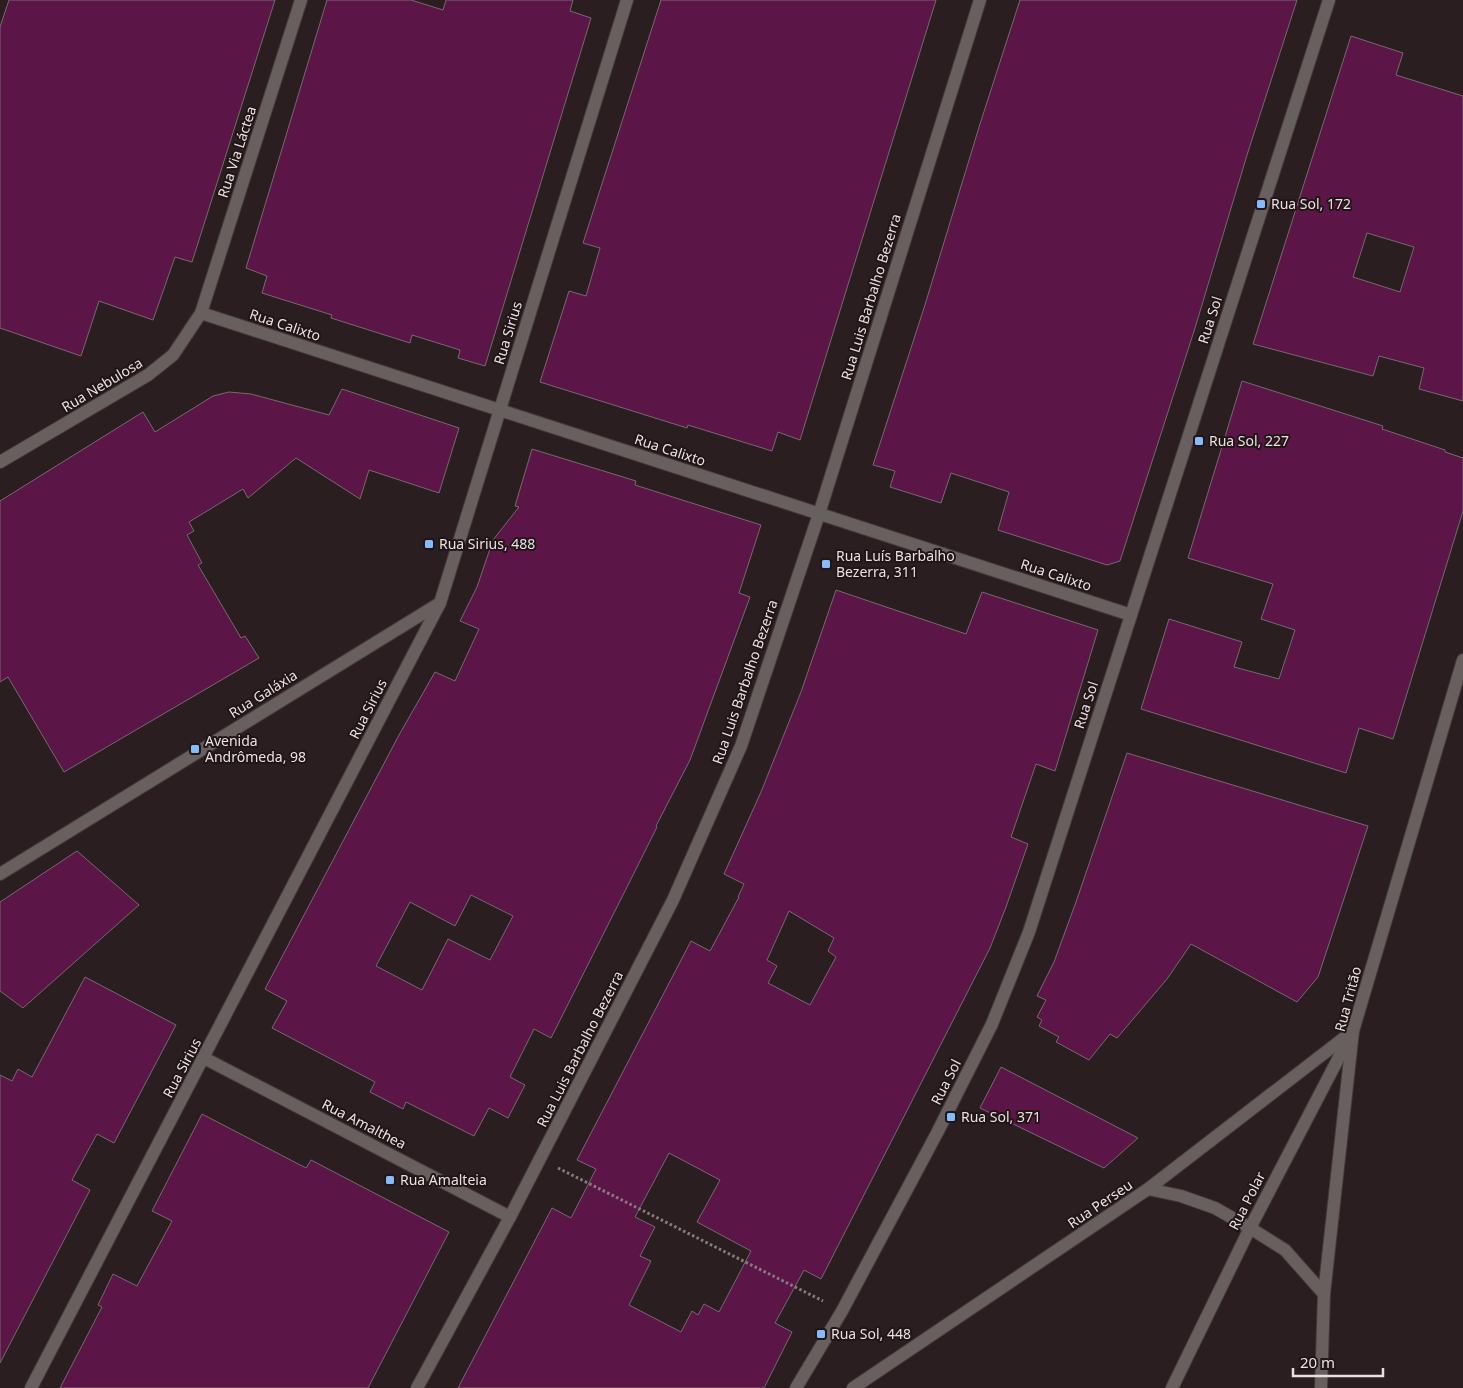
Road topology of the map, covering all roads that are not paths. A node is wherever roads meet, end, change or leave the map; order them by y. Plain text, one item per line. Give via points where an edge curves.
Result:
1 (301, 0) edge
2 (627, 0) edge
3 (980, 0) edge
4 (1329, 0) edge
5 (201, 313) junction
6 (499, 410) junction
7 (0, 462) edge
8 (818, 514) junction
9 (440, 603) junction
10 (1131, 615) junction
11 (1463, 660) edge
12 (0, 874) edge
13 (1353, 1031) junction
14 (204, 1058) junction
15 (1148, 1189) junction
16 (510, 1217) junction
17 (1250, 1228) junction
18 (1324, 1294) junction
19 (32, 1388) edge
20 (417, 1388) edge
21 (796, 1388) edge
22 (853, 1388) edge
23 (1172, 1388) edge
24 (1321, 1388) edge

1 - 5 street, Rua Via Láctea
2 - 6 street, Rua Sirius
3 - 8 street, Rua Luis Barbalho Bezerra
4 - 10 street, Rua Sol
5 - 6 street, Rua Calixto
5 - 7 street, Rua Nebulosa via 173,355 148,375
6 - 8 street, Rua Calixto
6 - 9 street, Rua Sirius
8 - 10 street, Rua Calixto
8 - 16 street, Rua Luis Barbalho Bezerra via 741,746 673,900
9 - 12 street, Rua Galáxia
9 - 14 street, Rua Sirius
10 - 21 street, Rua Sol via 1029,932 992,1024 842,1311
11 - 13 street, Rua Tritão
13 - 15 street, Rua Perseu
13 - 17 street, Rua Polar
13 - 18 street, Rua Tritão
14 - 16 street, Rua Amalthea
14 - 19 street, Rua Sirius
15 - 17 street via 1215,1208
15 - 22 street, Rua Perseu
16 - 20 street, Rua Luis Barbalho Bezerra
17 - 18 street via 1285,1250
17 - 23 street, Rua Polar
18 - 24 street, Rua Tritão

